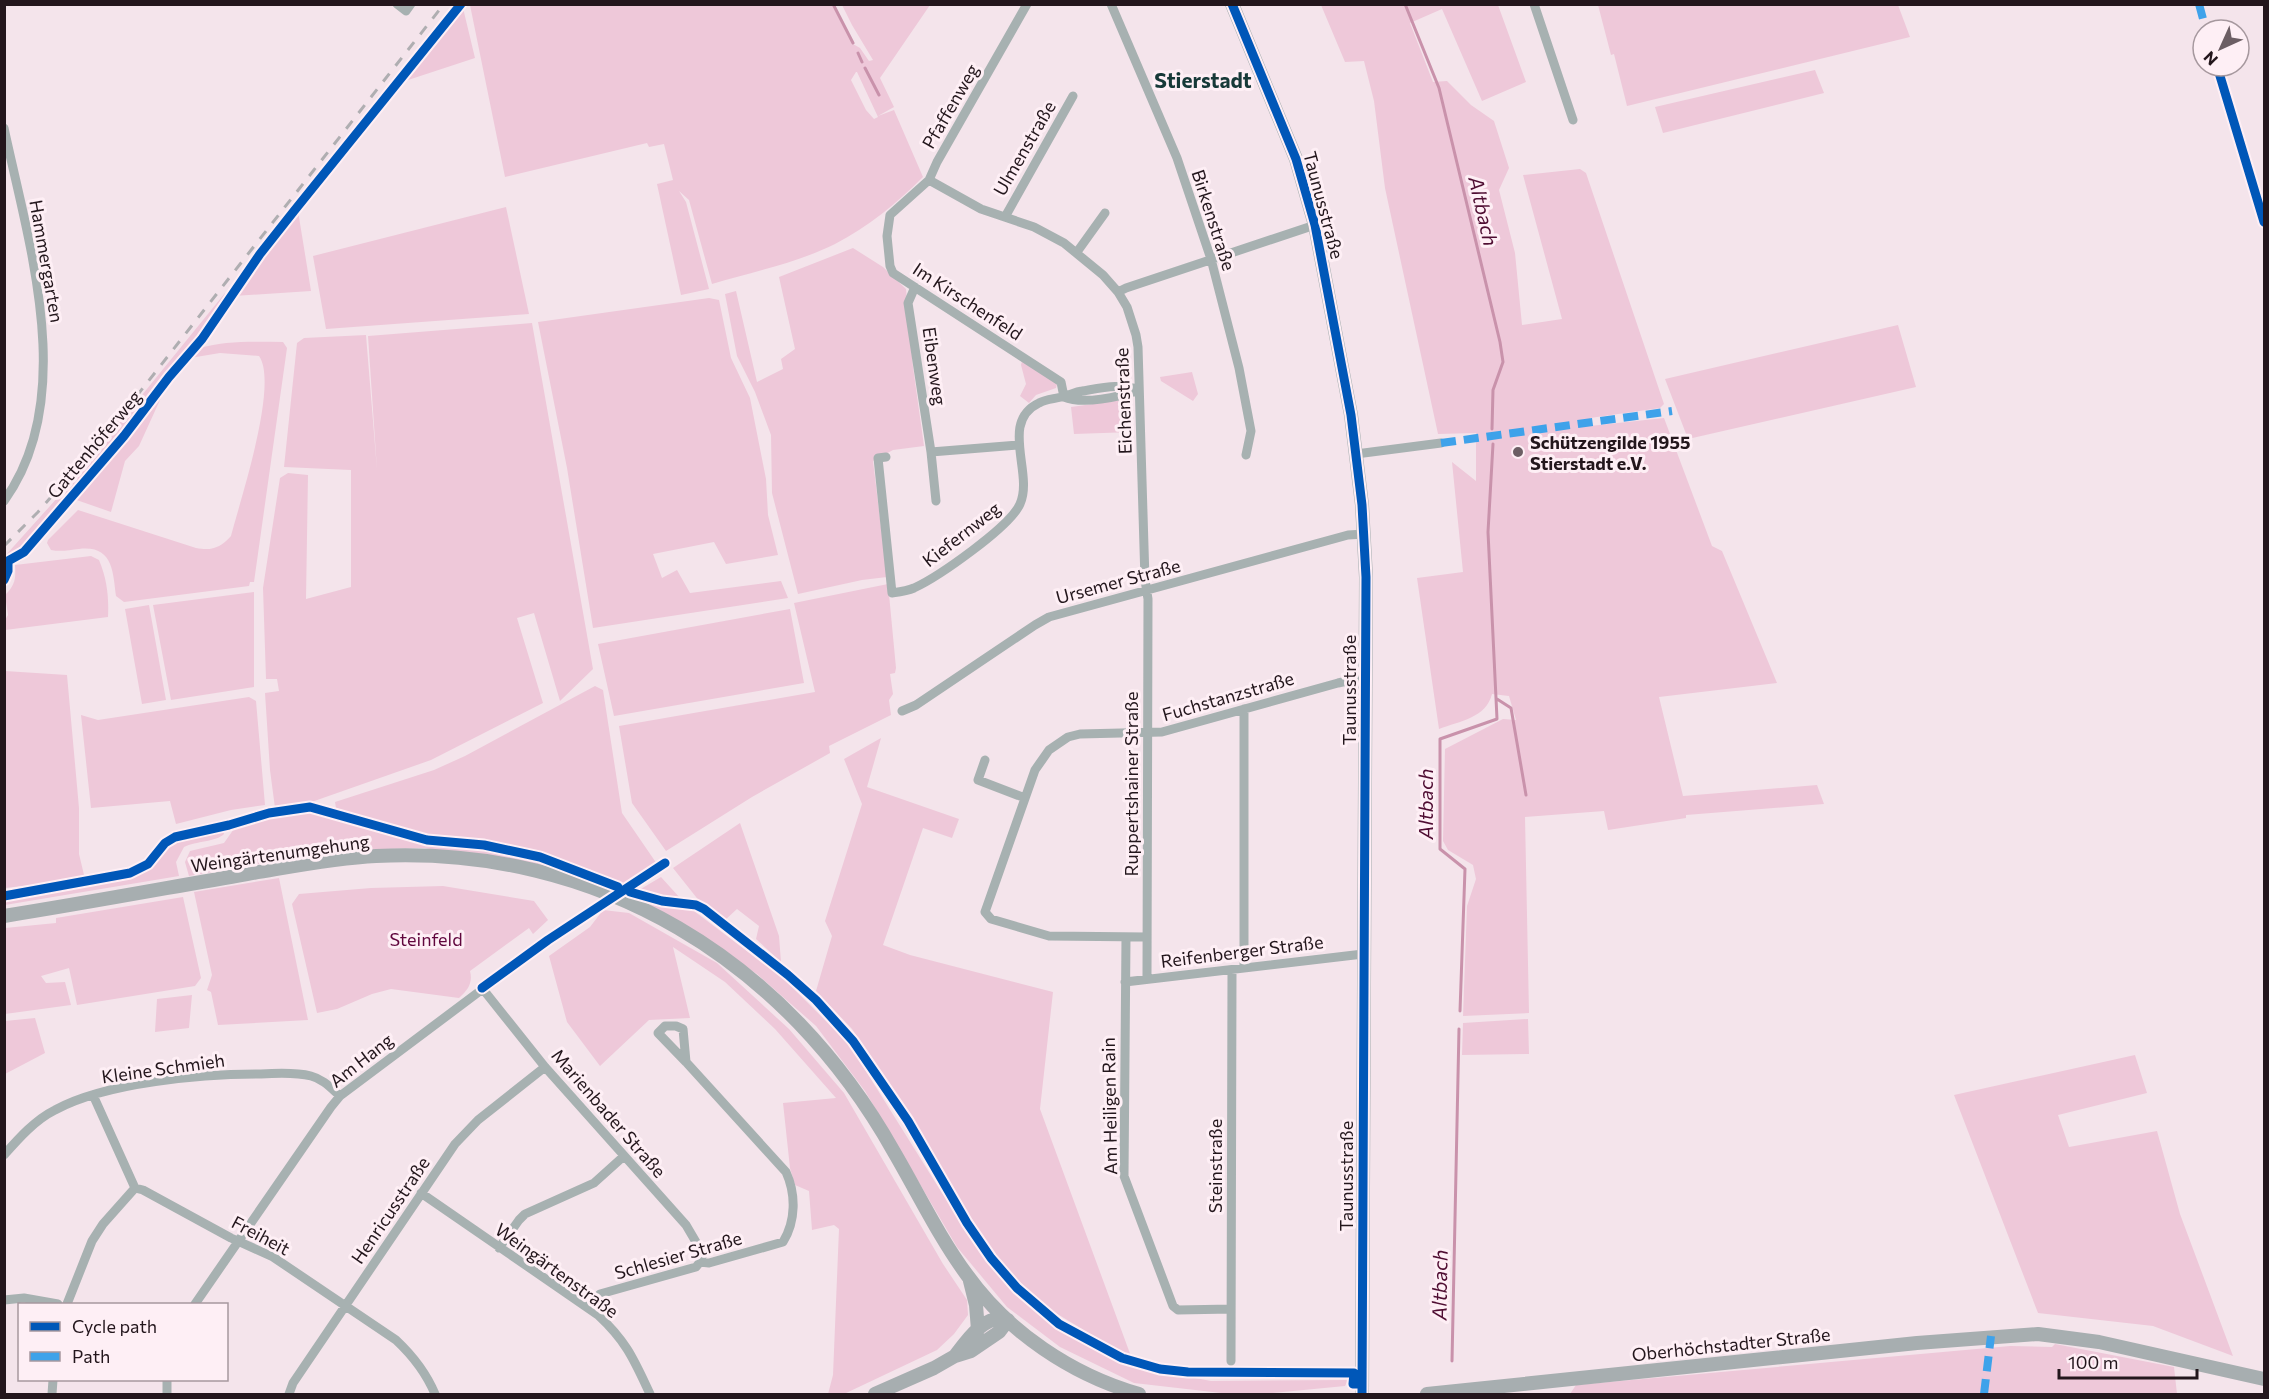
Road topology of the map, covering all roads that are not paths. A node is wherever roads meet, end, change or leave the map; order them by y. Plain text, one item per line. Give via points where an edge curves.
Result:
1 (397, 4) edge
2 (411, 4) edge
3 (1027, 4) edge
4 (1111, 4) edge
5 (1232, 4) edge
6 (1534, 4) edge
7 (1073, 96) dead end
8 (1573, 120) dead end
9 (4, 128) edge
10 (929, 180) junction
11 (1105, 213) dead end
12 (890, 214) joint
13 (1005, 217) junction
14 (1315, 225) junction
15 (1077, 252) junction
16 (1210, 259) junction
17 (915, 287) junction
18 (1118, 292) junction
19 (202, 339) dead end
20 (1140, 390) junction
21 (1064, 397) junction
22 (1441, 442) dead end
23 (1019, 445) junction
24 (931, 452) junction
25 (1356, 454) junction
26 (1246, 455) dead end
27 (885, 457) dead end
28 (4, 501) edge
29 (936, 501) dead end
30 (1365, 534) junction
31 (4, 560) edge
32 (1147, 591) junction
33 (1365, 677) junction
34 (1244, 709) junction
35 (902, 711) dead end
36 (1148, 734) junction
37 (985, 760) dead end
38 (1025, 798) junction
39 (4, 916) edge
40 (1126, 937) junction
41 (1147, 937) junction
42 (548, 940) dead end
43 (1363, 954) junction
44 (1244, 968) junction
45 (1232, 970) junction
46 (1147, 978) junction
47 (1125, 982) junction
48 (482, 988) junction
49 (686, 1062) dead end
50 (545, 1067) junction
51 (93, 1095) junction
52 (340, 1096) junction
53 (4, 1155) edge
54 (624, 1156) junction
55 (135, 1188) junction
56 (421, 1193) junction
57 (238, 1241) junction
58 (499, 1248) junction
59 (700, 1262) junction
60 (969, 1279) junction
61 (4, 1300) edge
62 (48, 1303) edge
63 (69, 1303) edge
64 (196, 1303) edge
65 (345, 1306) junction
66 (588, 1308) junction
67 (1231, 1309) junction
68 (1008, 1320) junction
69 (978, 1330) junction
70 (955, 1356) junction
71 (1231, 1361) dead end
72 (2265, 1379) edge
73 (289, 1395) edge
74 (435, 1395) edge
75 (650, 1395) edge
76 (875, 1395) edge
77 (1139, 1395) edge
78 (1362, 1395) edge
79 (1427, 1395) edge

1 - 2 street via 406,12
3 - 10 street, Pfaffenweg
4 - 16 street, Birkenstraße via 1177,158
5 - 14 main road, Taunusstraße via 1296,159
6 - 8 street
7 - 13 street, Ulmenstraße
9 - 28 street, Hammergarten via 41,306 42,335 36,433 23,470
10 - 12 street, Pfaffenweg
10 - 13 street, Eichenstraße via 981,209
11 - 15 street
12 - 17 street, Im Kirschenfeld via 890,266 893,273
13 - 15 street, Eichenstraße via 1043,231
14 - 16 street
14 - 25 main road, Taunusstraße
15 - 18 street, Eichenstraße
16 - 18 street
16 - 26 street, Birkenstraße via 1251,431
17 - 21 street, Im Kirschenfeld via 1061,382
17 - 24 street, Eibenweg via 908,303
18 - 20 street, Eichenstraße via 1136,334
19 - 31 street, Gattenhöferweg via 24,552
20 - 21 street, Kiefernweg via 1075,402
20 - 32 street, Eichenstraße
21 - 23 street, Kiefernweg via 1031,408 1020,424
22 - 25 street
23 - 24 street
23 - 27 street, Kiefernweg via 1023,487 1016,511 945,569 912,590 891,593 878,458
24 - 29 street, Eibenweg
25 - 30 main road, Taunusstraße
30 - 32 street, Ursemer Straße via 1348,535
30 - 33 main road, Taunusstraße
32 - 35 street, Ursemer Straße via 1041,621
32 - 36 street, Ruppertshainer Straße
33 - 34 street, Fuchstanzstraße
33 - 43 main road, Taunusstraße
34 - 36 street, Fuchstanzstraße
34 - 44 street
36 - 38 street, Fuchstanzstraße via 1068,737 1040,760
36 - 41 street, Ruppertshainer Straße
37 - 38 street via 978,780
38 - 40 street, Fuchstanzstraße via 985,912 991,919 1049,936
39 - 60 main road, Weingärtenumgehung via 374,856 493,862 614,896 723,956 806,1028 869,1109
40 - 41 street, Fuchstanzstraße
40 - 47 street
41 - 46 street, Ruppertshainer Straße
42 - 48 street, Am Hang
43 - 44 street, Reifenberger Straße
43 - 78 main road, Taunusstraße
44 - 45 street, Reifenberger Straße
45 - 46 street, Reifenberger Straße
45 - 67 street, Steinstraße
46 - 47 street, Reifenberger Straße
47 - 67 street, Am Heiligen Rain via 1125,1180 1173,1306 1178,1310
48 - 50 street, Marienbader Straße
48 - 52 street, Am Hang
49 - 59 street, Schlesier Straße via 786,1172 792,1190 792,1219 783,1242 709,1263
50 - 54 street, Marienbader Straße
50 - 56 street, Henricusstraße via 465,1132
51 - 52 street, Kleine Schmieh via 201,1077 297,1073 324,1081
51 - 53 street, Kleine Schmieh via 38,1120
51 - 55 street
52 - 57 street, Am Hang
54 - 58 street via 594,1183 525,1214
54 - 59 street, Marienbader Straße via 686,1225 703,1254
55 - 57 street, Freiheit
55 - 63 street via 92,1241
56 - 58 street, Weingärtenstraße
56 - 65 street, Henricusstraße
57 - 64 street, Am Hang
57 - 65 street, Freiheit via 273,1257
58 - 66 street, Weingärtenstraße
59 - 66 street, Schlesier Straße via 696,1267 600,1294
60 - 68 main road, Weingärtenumgehung
60 - 69 main road
61 - 62 street via 24,1298
65 - 73 street, Henricusstraße via 293,1383
65 - 74 street, Freiheit via 404,1347
66 - 75 street, Weingärtenstraße via 608,1324 631,1352
67 - 71 street, Steinstraße
68 - 69 main road via 996,1318
68 - 70 main road via 994,1336
68 - 77 main road via 1065,1362
69 - 70 main road
70 - 76 main road
72 - 79 main road, Oberhöchstadter Straße via 2099,1342 2038,1334 1917,1343

